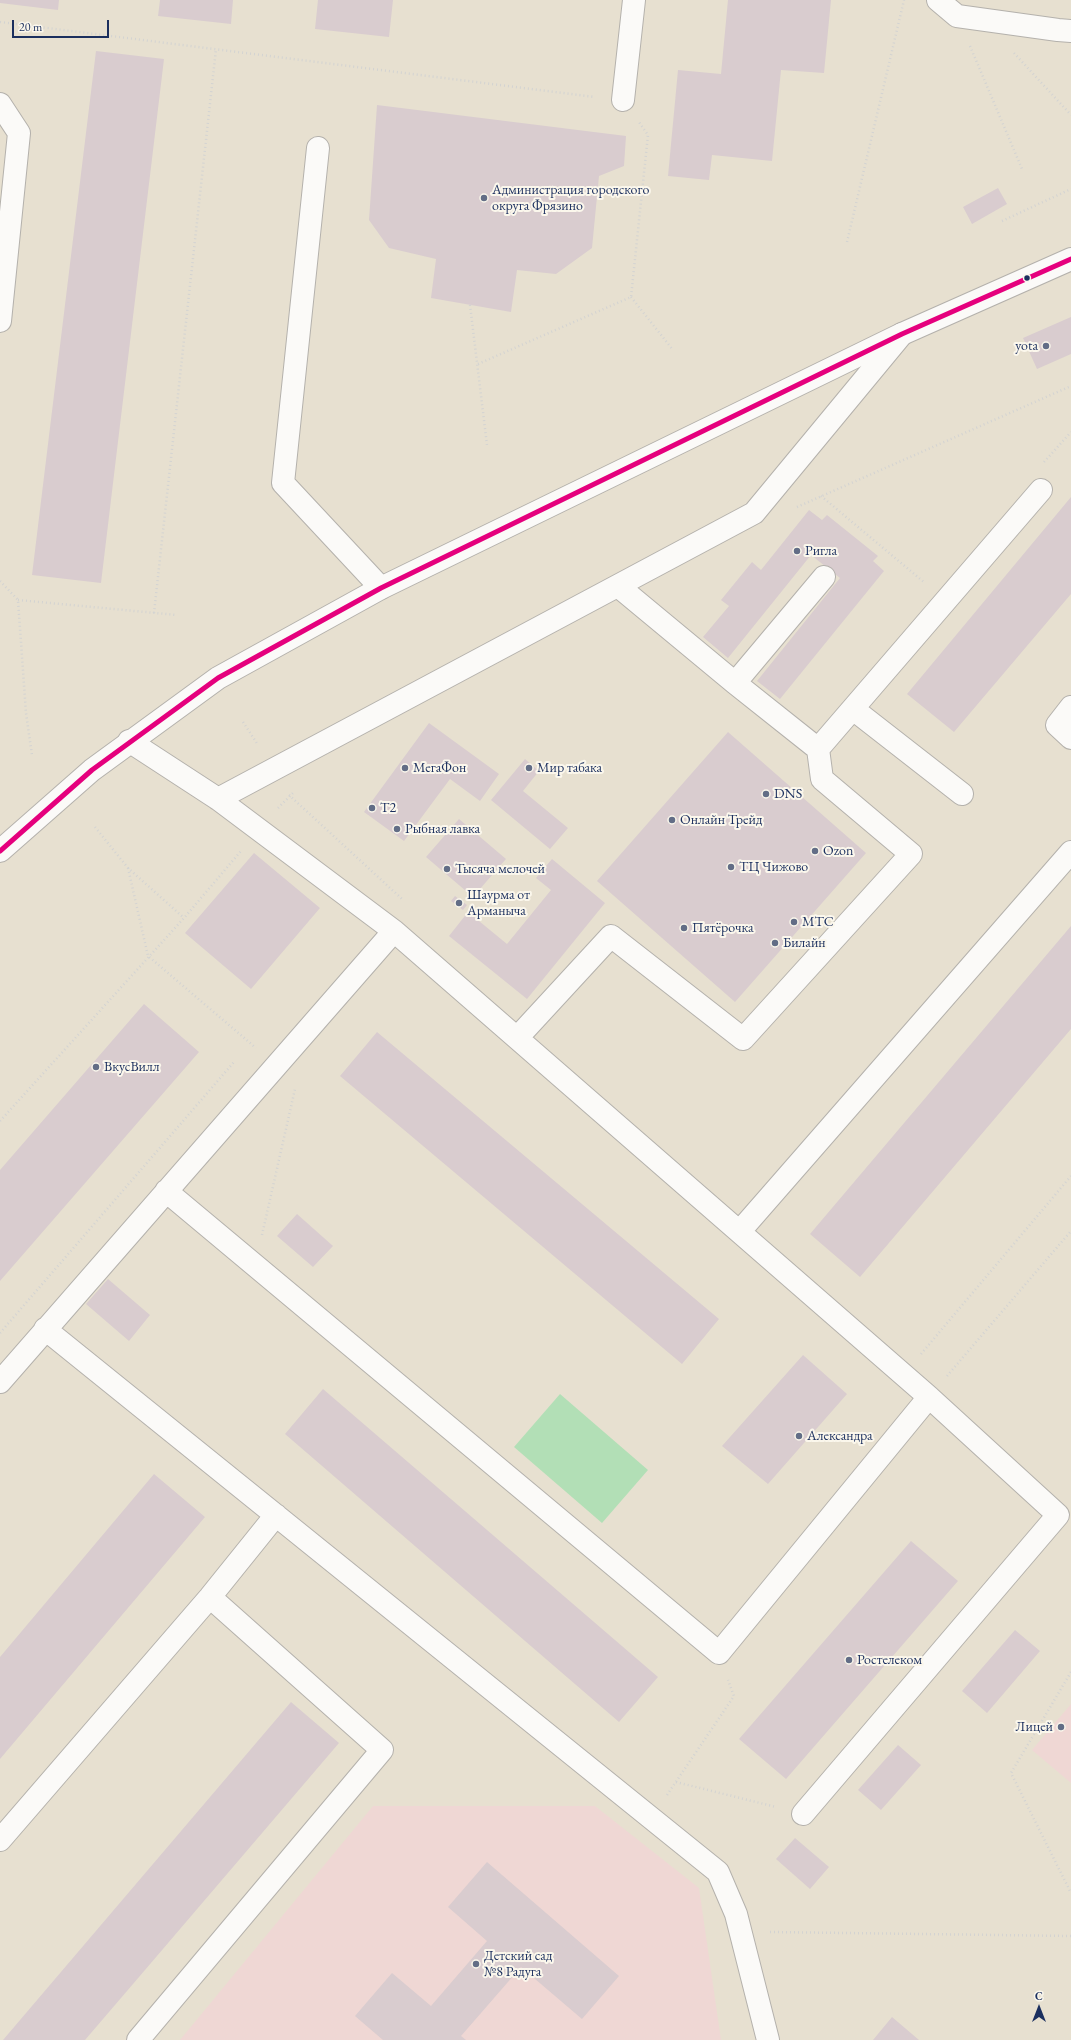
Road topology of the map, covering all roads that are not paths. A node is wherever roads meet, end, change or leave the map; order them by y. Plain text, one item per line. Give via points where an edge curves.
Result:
1 (634, 0) edge
2 (938, 0) edge
3 (1071, 31) edge
4 (623, 100) road end
5 (0, 104) edge
6 (318, 148) dead end
7 (1071, 259) edge
8 (0, 321) edge
9 (902, 334) junction
10 (1041, 490) dead end
11 (824, 576) dead end
12 (618, 586) junction
13 (381, 588) junction
14 (736, 683) junction
15 (1071, 707) edge
16 (853, 709) junction
17 (1071, 738) edge
18 (129, 742) junction
19 (818, 748) junction
20 (962, 794) dead end
21 (218, 799) junction
22 (16, 837) junction
23 (0, 851) edge
24 (1071, 852) edge
25 (0, 862) edge
26 (394, 931) junction
27 (517, 1038) junction
28 (166, 1191) junction
29 (740, 1230) junction
30 (45, 1329) junction
31 (0, 1382) edge
32 (929, 1397) junction
33 (1064, 1511) edge
34 (276, 1515) junction
35 (210, 1597) junction
36 (803, 1814) road end
37 (0, 1840) edge
38 (138, 2040) edge
39 (768, 2040) edge

1 - 4 main road
2 - 3 main road via 957,16
5 - 8 main road via 18,133
6 - 13 main road via 283,483
7 - 9 main road
9 - 12 main road via 754,513
9 - 13 main road
10 - 16 main road
11 - 14 main road
12 - 14 main road
12 - 21 main road
13 - 18 main road via 218,678
14 - 19 main road
15 - 17 main road via 1057,725
16 - 19 main road
16 - 20 main road
18 - 21 main road
18 - 22 main road via 66,792
19 - 27 main road via 822,779 911,854 743,1039 611,936
21 - 26 main road
22 - 23 main road
22 - 25 main road
24 - 29 main road
26 - 27 main road
26 - 28 main road
27 - 29 main road
28 - 30 main road
28 - 32 main road via 718,1653
29 - 32 main road
30 - 31 main road
30 - 34 main road
32 - 33 main road
33 - 36 main road
34 - 35 main road
34 - 39 main road via 718,1872 736,1914
35 - 37 main road
35 - 38 main road via 382,1750

